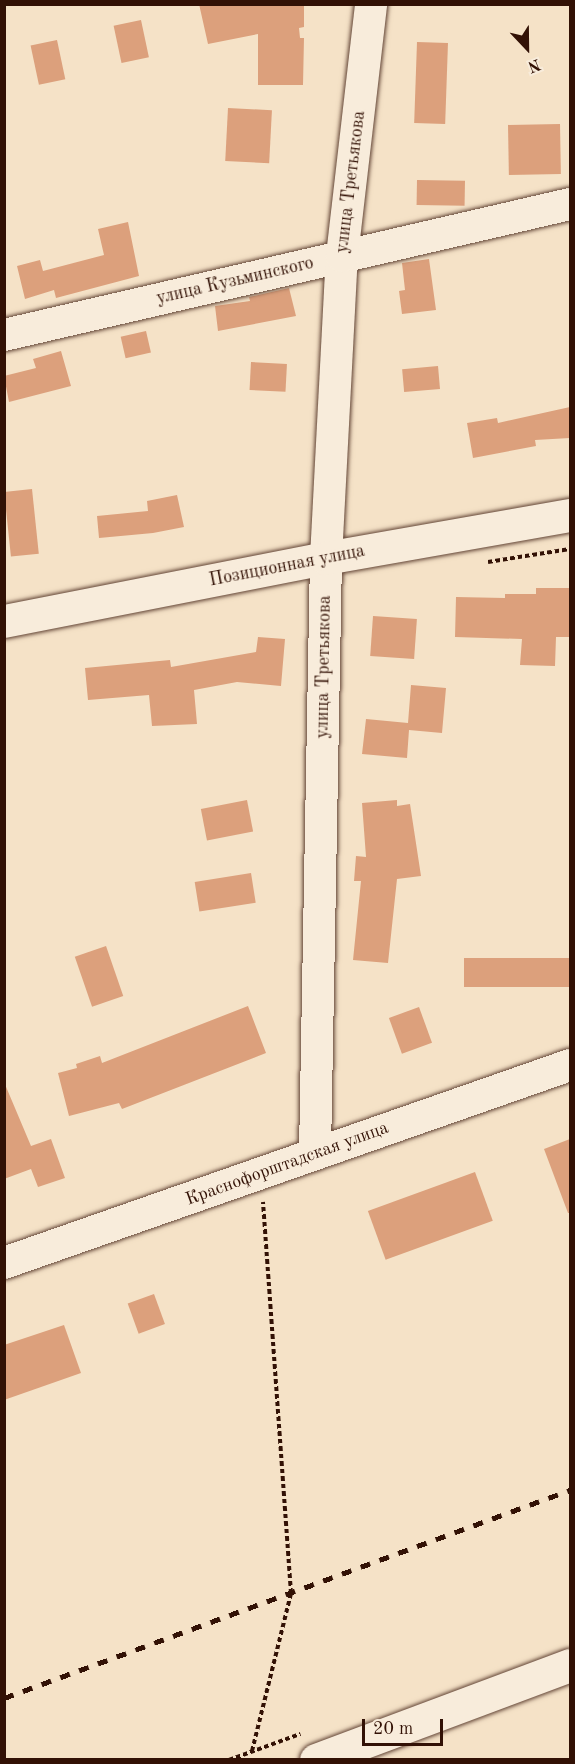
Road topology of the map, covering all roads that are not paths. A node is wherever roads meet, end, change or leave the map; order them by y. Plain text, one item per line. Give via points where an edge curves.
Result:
1 (371, 4) edge
2 (570, 204) edge
3 (342, 256) junction
4 (4, 335) edge
5 (570, 515) edge
6 (326, 558) junction
7 (4, 621) edge
8 (570, 1065) edge
9 (315, 1152) junction
10 (4, 1263) edge
11 (570, 1665) edge
12 (316, 1760) edge

1 - 3 street, улица Третьякова
2 - 3 street, улица Кузьминского
3 - 4 street, улица Кузьминского
3 - 6 street, улица Третьякова
5 - 6 street, Позиционная улица
6 - 7 street, Позиционная улица
6 - 9 street, улица Третьякова
8 - 9 street, Краснофорштадская улица
9 - 10 street, Краснофорштадская улица
11 - 12 street

